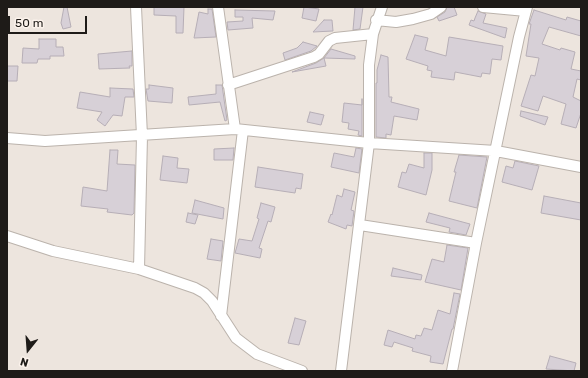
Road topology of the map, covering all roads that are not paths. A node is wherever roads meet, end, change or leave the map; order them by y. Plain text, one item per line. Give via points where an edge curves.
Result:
1 (136, 7) edge
2 (218, 7) edge
3 (382, 7) edge
4 (441, 7) edge
5 (483, 7) edge
6 (527, 9) edge
7 (376, 20) junction
8 (373, 34) junction
9 (228, 85) junction
10 (239, 130) junction
11 (142, 136) junction
12 (7, 138) edge
13 (370, 143) junction
14 (496, 151) junction
15 (581, 167) edge
16 (360, 225) junction
17 (7, 236) edge
18 (476, 243) junction
19 (139, 269) junction
20 (221, 316) junction
21 (302, 371) edge
22 (341, 371) edge
23 (452, 371) edge

1 - 11 street
2 - 9 street
3 - 7 street
4 - 7 street via 431,14 413,19 396,22
5 - 6 street
6 - 14 street
7 - 8 street
8 - 9 street via 335,38 314,57
8 - 13 street via 369,65
9 - 10 street
10 - 11 street
10 - 13 street
10 - 20 street
11 - 12 street via 45,141
11 - 19 street
13 - 14 street
13 - 16 street
14 - 15 street
14 - 18 street
16 - 18 street
16 - 22 street
17 - 19 street via 53,251
18 - 23 street
19 - 20 street via 204,293
20 - 21 street via 236,338 257,354

